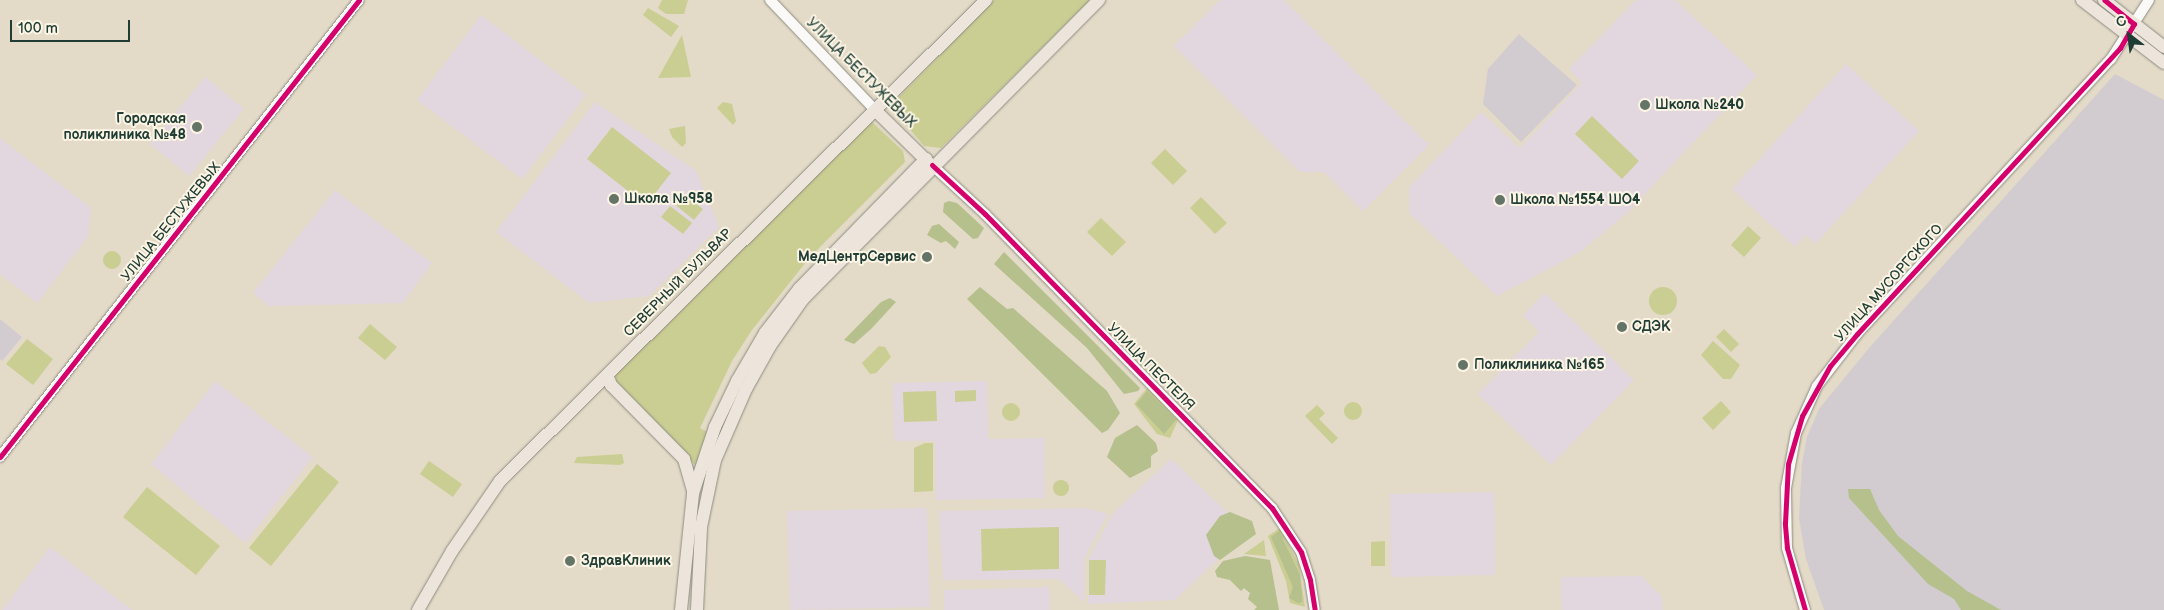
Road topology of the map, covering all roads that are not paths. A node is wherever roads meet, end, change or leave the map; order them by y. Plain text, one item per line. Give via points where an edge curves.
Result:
1 (359, 0) edge
2 (770, 0) edge
3 (986, 0) edge
4 (1099, 0) edge
5 (2082, 0) edge
6 (2104, 0) edge
7 (2149, 0) edge
8 (2134, 24) junction
9 (2127, 36) junction
10 (2164, 47) edge
11 (2164, 63) edge
12 (875, 110) junction
13 (929, 162) junction
14 (607, 375) junction
15 (0, 457) edge
16 (693, 493) junction
17 (418, 610) edge
18 (681, 610) edge
19 (696, 610) edge
20 (1315, 610) edge
21 (1804, 610) edge

1 - 15 street, УЛИЦА БЕСТУЖЕВЫХ
2 - 12 street, УЛИЦА БЕСТУЖЕВЫХ
3 - 12 main road, СЕВЕРНЫЙ БУЛЬВАР
4 - 13 main road
5 - 9 main road
6 - 8 main road
7 - 8 street, УЛИЦА МУСОРГСКОГО
8 - 9 street, УЛИЦА МУСОРГСКОГО
8 - 10 main road
9 - 11 main road
9 - 21 street, УЛИЦА МУСОРГСКОГО via 2074,99 1856,334 1817,386 1796,433 1786,488 1787,548
12 - 13 main road, УЛИЦА БЕСТУЖЕВЫХ
12 - 14 main road, СЕВЕРНЫЙ БУЛЬВАР
13 - 16 main road via 799,289 765,333 736,381 704,455
13 - 19 main road via 803,299 770,346 746,389 718,451 709,485 700,527
13 - 20 street, УЛИЦА ПЕСТЕЛЯ via 985,214 1272,508 1301,552
14 - 16 main road via 611,385 684,459
14 - 17 main road, СЕВЕРНЫЙ БУЛЬВАР via 500,481 452,551
16 - 18 main road

